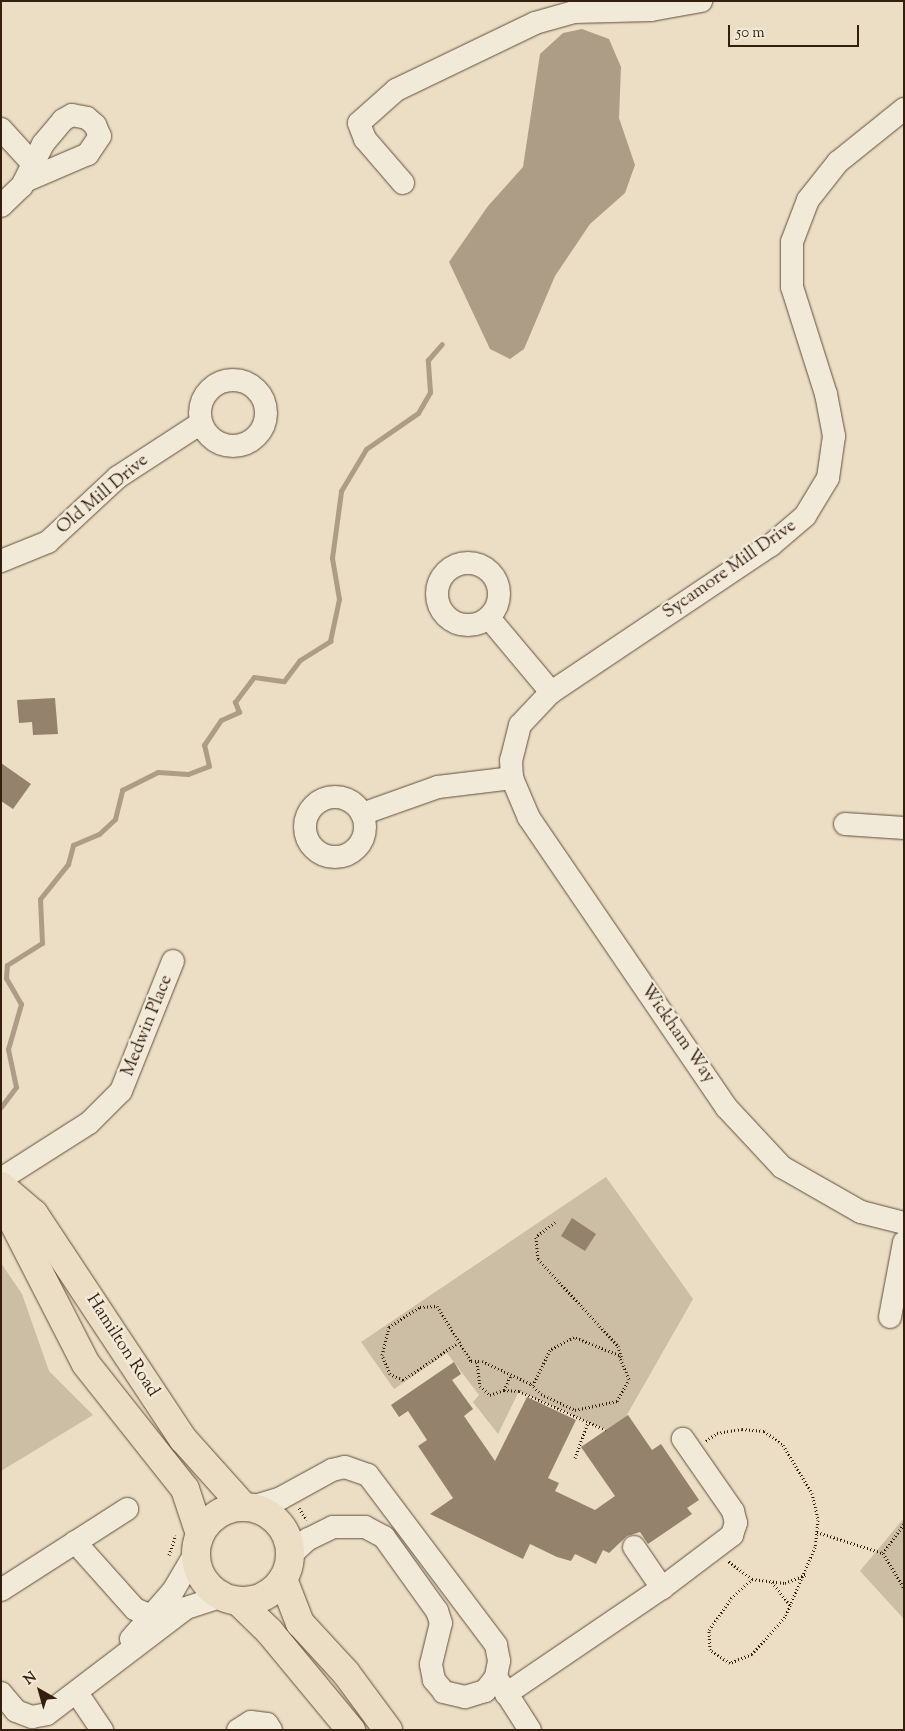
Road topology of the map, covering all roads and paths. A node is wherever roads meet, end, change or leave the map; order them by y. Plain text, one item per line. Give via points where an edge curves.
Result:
1 (700, 1) edge
2 (904, 109) edge
3 (1, 129) edge
4 (403, 183) dead end
5 (1, 206) edge
6 (201, 424) dead end
7 (1, 561) edge
8 (488, 618) dead end
9 (551, 692) junction
10 (512, 778) junction
11 (362, 814) dead end
12 (845, 824) dead end
13 (904, 828) edge
14 (173, 961) dead end
15 (1, 1179) edge
16 (1, 1186) edge
17 (1, 1198) edge
18 (555, 1222) dead end
19 (904, 1223) edge
20 (904, 1242) edge
21 (890, 1317) dead end
22 (456, 1344) junction
23 (622, 1360) junction
24 (477, 1362) junction
25 (511, 1375) junction
26 (533, 1385) junction
27 (504, 1390) junction
28 (588, 1423) junction
29 (606, 1430) dead end
30 (687, 1446) joint
31 (575, 1458) dead end
32 (294, 1502) dead end
33 (248, 1507) junction
34 (127, 1509) dead end
35 (904, 1524) edge
36 (310, 1525) dead end
37 (817, 1532) junction
38 (75, 1542) junction
39 (198, 1543) junction
40 (634, 1547) dead end
41 (713, 1552) junction
42 (883, 1553) junction
43 (286, 1567) junction
44 (805, 1575) junction
45 (752, 1579) junction
46 (772, 1582) junction
47 (662, 1588) junction
48 (904, 1588) edge
49 (1, 1590) edge
50 (231, 1598) junction
51 (790, 1605) junction
52 (151, 1616) junction
53 (501, 1685) junction
54 (1, 1693) edge
55 (77, 1693) junction
56 (102, 1730) edge
57 (351, 1730) edge
58 (388, 1730) edge
59 (530, 1730) edge

1 - 4 street via 651,10 574,12 535,23 396,90 359,123 365,139
2 - 9 street, Sycamore Mill Drive via 838,162 808,200 792,242 792,287 826,394 834,436 828,478 805,516 771,545
3 - 5 street via 30,173
6 - 7 street, Old Mill Drive via 118,477 48,542
8 - 9 street
9 - 10 street, Sycamore Mill Drive via 520,725 511,760
10 - 11 street via 438,787
10 - 19 street, Wickham Way via 529,818 726,1107 782,1167 862,1212
12 - 13 street
14 - 15 street, Medwin Place via 121,1092 89,1123
16 - 33 main road, Hamilton Road via 34,1214 183,1438
17 - 39 main road, Hamilton Road via 86,1364 185,1489
18 - 23 path via 536,1237 538,1259 618,1346
20 - 21 street
22 - 22 path via 441,1310 428,1305 389,1327 382,1355 390,1374 403,1380
22 - 24 path via 471,1361
23 - 26 path via 598,1344 565,1339 550,1350
23 - 26 path via 628,1387 610,1404 574,1410
24 - 25 path
24 - 27 path via 484,1391 490,1395
25 - 26 path
25 - 27 path
27 - 28 path via 518,1391
28 - 29 path
28 - 31 path
30 - 37 path via 717,1433 764,1431 783,1445 799,1466 812,1493
30 - 41 street via 736,1522 732,1535
32 - 36 path
33 - 39 main road via 218,1514
33 - 43 main road via 276,1520 284,1530
33 - 53 street via 281,1498 332,1470 345,1467 368,1475 496,1645
34 - 38 street
35 - 42 path
37 - 42 path
37 - 44 path
38 - 49 street
38 - 52 street via 136,1609
39 - 50 main road via 203,1578
39 - 52 street via 181,1580
40 - 47 street
41 - 45 path via 745,1570
41 - 47 street
42 - 48 path
43 - 50 main road via 264,1596
43 - 53 street via 308,1539 333,1526 365,1527 384,1536 437,1611 441,1623 431,1664 434,1680 444,1692 465,1697
43 - 58 main road via 300,1623 346,1673
44 - 46 path
44 - 51 path
45 - 46 path
45 - 51 path via 730,1598 709,1630 710,1650 720,1661 741,1661 752,1654 773,1634
46 - 51 path
47 - 53 street
50 - 55 street via 186,1608
50 - 57 main road via 270,1631
52 - 55 street
53 - 59 street
54 - 55 street via 16,1711 32,1717 47,1714
55 - 56 street

